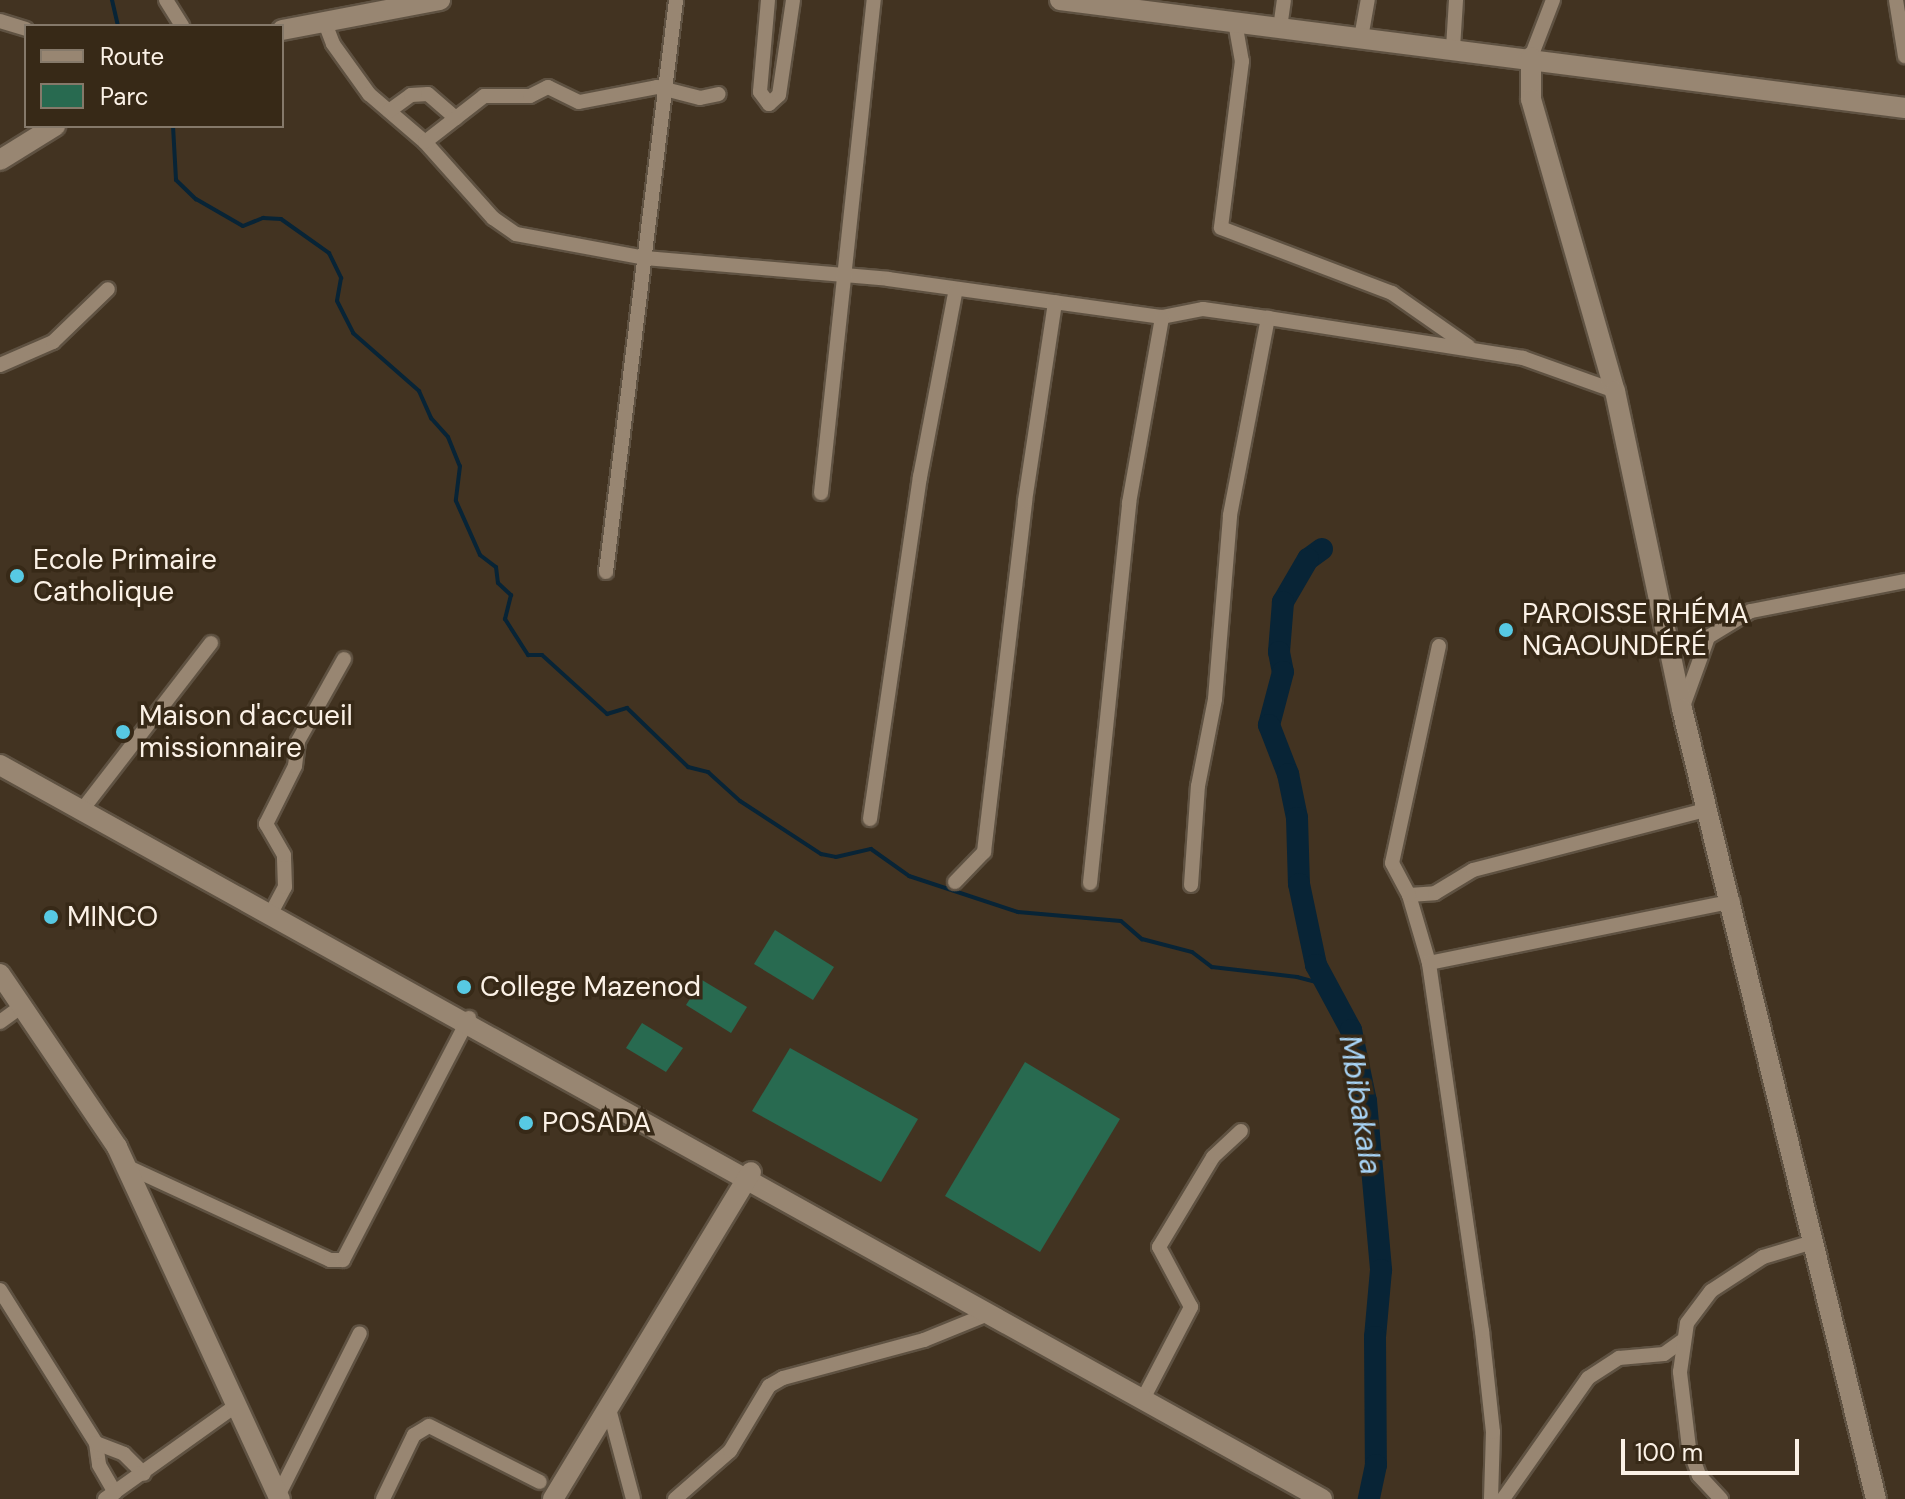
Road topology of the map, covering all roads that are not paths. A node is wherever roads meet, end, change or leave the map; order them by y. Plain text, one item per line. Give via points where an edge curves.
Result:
1 (166, 0) edge
2 (440, 0) edge
3 (676, 0) edge
4 (874, 0) edge
5 (1060, 0) edge
6 (1284, 0) edge
7 (1368, 0) edge
8 (1456, 0) edge
9 (1553, 0) edge
10 (1896, 0) edge
11 (768, 1) edge
12 (792, 2) edge
13 (1200, 8) edge
14 (350, 10) edge
15 (0, 21) edge
16 (1235, 22) junction
17 (325, 23) junction
18 (181, 24) edge
19 (24, 28) edge
20 (1280, 28) junction
21 (284, 30) edge
22 (1361, 38) junction
23 (1453, 48) junction
24 (1905, 56) edge
25 (1531, 57) junction
26 (669, 89) junction
27 (719, 94) dead end
28 (1905, 108) edge
29 (389, 111) junction
30 (456, 118) junction
31 (52, 128) edge
32 (425, 142) junction
33 (0, 160) edge
34 (645, 258) junction
35 (844, 275) junction
36 (108, 289) dead end
37 (956, 289) junction
38 (1055, 302) junction
39 (1162, 317) junction
40 (1268, 318) junction
41 (1472, 349) junction
42 (0, 365) edge
43 (1615, 391) junction
44 (821, 493) dead end
45 (606, 572) dead end
46 (1905, 581) edge
47 (211, 643) dead end
48 (1439, 646) dead end
49 (344, 659) dead end
50 (1682, 709) junction
51 (0, 751) edge
52 (0, 765) edge
53 (86, 806) junction
54 (1709, 809) junction
55 (870, 819) dead end
56 (955, 882) dead end
57 (1090, 883) dead end
58 (1191, 885) dead end
59 (1409, 895) junction
60 (1733, 901) junction
61 (273, 911) junction
62 (1429, 963) junction
63 (0, 974) edge
64 (22, 1006) junction
65 (468, 1021) junction
66 (0, 1022) edge
67 (1241, 1131) dead end
68 (126, 1166) junction
69 (749, 1177) junction
70 (1813, 1242) junction
71 (0, 1290) edge
72 (990, 1313) junction
73 (360, 1333) dead end
74 (1682, 1341) junction
75 (1143, 1399) junction
76 (237, 1405) junction
77 (608, 1405) junction
78 (96, 1443) junction
79 (144, 1474) junction
80 (540, 1482) dead end
81 (110, 1496) edge
82 (279, 1497) edge
83 (383, 1499) edge
84 (553, 1499) edge
85 (633, 1499) edge
86 (675, 1499) edge
87 (1322, 1499) edge
88 (1491, 1499) edge
89 (1503, 1499) edge
90 (1721, 1499) edge
91 (1876, 1499) edge

1 - 18 street
2 - 14 street
3 - 26 street
4 - 35 street
5 - 13 street
6 - 20 street
7 - 22 street
8 - 23 street
9 - 25 street
10 - 24 street
11 - 12 street
11 - 12 street via 760,92 769,104 779,95
13 - 16 street
14 - 17 street
15 - 19 street
16 - 20 street
16 - 41 street via 1242,61 1221,228 1392,293
17 - 21 street
17 - 29 street via 344,62
20 - 22 street
22 - 23 street
23 - 25 street
25 - 28 street
25 - 43 street via 1531,99
26 - 27 street via 700,98
26 - 30 street via 579,102 548,87 530,96 484,96
26 - 34 street
29 - 30 street via 411,95 428,94
29 - 32 street
30 - 32 street
31 - 33 street
32 - 34 street via 493,218 516,234
34 - 35 street
34 - 45 street
35 - 37 street
35 - 44 street
36 - 42 street via 53,342
37 - 38 street
37 - 55 street via 920,477
38 - 39 street
38 - 56 street via 1025,501 984,852
39 - 40 street via 1203,309
39 - 57 street via 1129,503
40 - 41 street
40 - 58 street via 1230,515 1215,699 1198,786 1200,820
41 - 43 street via 1523,358
43 - 50 street
46 - 50 street via 1751,611 1708,637
47 - 53 street
48 - 59 street via 1392,863
49 - 61 street via 298,741 295,766 266,824 284,855 285,887
50 - 54 street
51 - 53 street
52 - 53 street
53 - 61 street
54 - 59 street via 1473,870 1435,893
54 - 60 street
59 - 62 street
60 - 62 street
60 - 70 street
61 - 65 street
62 - 88 street via 1482,1331 1493,1432
63 - 64 street
64 - 66 street
64 - 68 street
65 - 68 street via 343,1260 330,1260
65 - 69 street
67 - 75 street via 1213,1157 1159,1247 1191,1307
68 - 76 street
69 - 72 street
69 - 77 street
70 - 74 street via 1779,1249 1711,1291 1687,1323
70 - 91 street
71 - 78 street
72 - 75 street
72 - 86 street via 924,1340 769,1386 730,1451
73 - 82 street
74 - 89 street via 1664,1354 1619,1358 1588,1378
74 - 90 street via 1682,1409 1689,1448 1699,1475
75 - 87 street
76 - 79 street
76 - 82 street
77 - 84 street
77 - 85 street
78 - 79 street via 124,1454
78 - 81 street
79 - 81 street
80 - 83 street via 429,1426 414,1435

